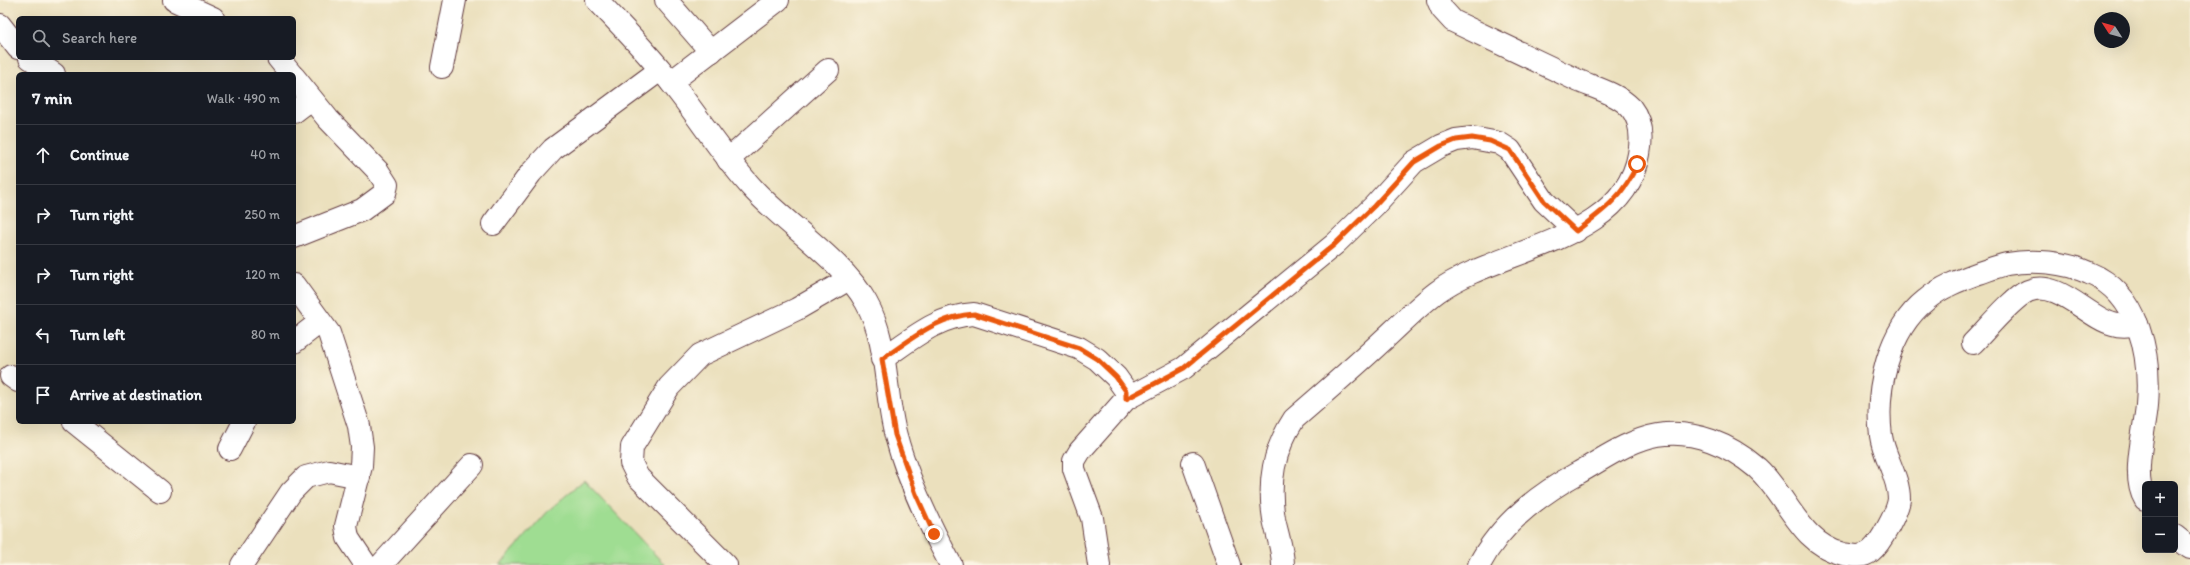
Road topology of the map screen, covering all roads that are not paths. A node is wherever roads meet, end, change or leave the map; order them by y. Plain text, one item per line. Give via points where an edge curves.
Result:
1 (174, 0) edge
2 (455, 0) edge
3 (598, 0) edge
4 (666, 0) edge
5 (778, 0) edge
6 (1438, 0) edge
7 (209, 16) edge
8 (0, 25) edge
9 (16, 45) edge
10 (711, 52) junction
11 (33, 60) edge
12 (280, 60) edge
13 (442, 67) dead end
14 (828, 70) dead end
15 (51, 72) edge
16 (289, 72) edge
17 (666, 76) junction
18 (296, 80) edge
19 (311, 98) junction
20 (296, 110) edge
21 (728, 160) junction
22 (493, 224) dead end
23 (1576, 231) junction
24 (296, 236) edge
25 (849, 278) junction
26 (296, 287) edge
27 (320, 322) junction
28 (2137, 324) junction
29 (296, 340) edge
30 (1974, 343) dead end
31 (882, 359) junction
32 (1126, 399) junction
33 (80, 424) edge
34 (243, 424) edge
35 (230, 449) dead end
36 (1193, 463) dead end
37 (472, 466) dead end
38 (359, 477) junction
39 (160, 491) dead end
40 (2142, 494) edge
41 (2178, 538) edge
42 (2190, 548) edge
43 (242, 565) edge
44 (366, 565) edge
45 (381, 565) edge
46 (726, 565) edge
47 (951, 565) edge
48 (1099, 565) edge
49 (1229, 565) edge
50 (1283, 565) edge
51 (1479, 565) edge

1 - 7 street
2 - 13 street
3 - 17 street
4 - 10 street
5 - 10 street
6 - 23 street via 1453,21 1619,99 1630,108 1638,120 1642,138 1631,179 1608,207
8 - 9 street
10 - 17 street
11 - 15 street
12 - 16 street
14 - 21 street
17 - 21 street
17 - 22 street via 553,149 531,173
18 - 19 street
19 - 20 street
19 - 24 street via 378,171 387,185 385,193 362,210
21 - 25 street via 755,191
23 - 32 street via 1544,201 1510,150 1490,141 1472,138 1451,142 1414,162 1335,244 1184,368
23 - 50 street via 1458,279 1439,291 1294,419 1283,436 1276,455 1270,494
25 - 31 street via 867,303 879,334
25 - 46 street via 778,319 700,354 669,387 632,447 631,463 638,477
26 - 27 street
27 - 29 street
27 - 38 street via 328,333 359,426 362,447
28 - 30 street via 2113,324 2056,292 2044,289 2029,290
28 - 40 street via 2147,368 2147,406 2138,460
28 - 51 street via 2122,295 2090,273 2061,264 2007,264 1943,287 1924,301 1907,320 1890,356 1880,391 1882,439 1895,476 1899,502 1882,537 1872,550 1859,557 1830,551 1814,540 1762,473 1732,450 1708,439 1679,434 1638,439 1570,477 1517,515 1491,543
31 - 32 street via 941,320 974,314 1079,348 1097,359 1116,377 1126,391
31 - 47 street via 895,435 916,494
32 - 48 street via 1074,461 1076,479 1092,518
33 - 39 street
34 - 35 street
36 - 49 street
37 - 45 street
38 - 43 street via 329,471 306,477 291,492
38 - 44 street via 346,526 348,538
41 - 42 street

